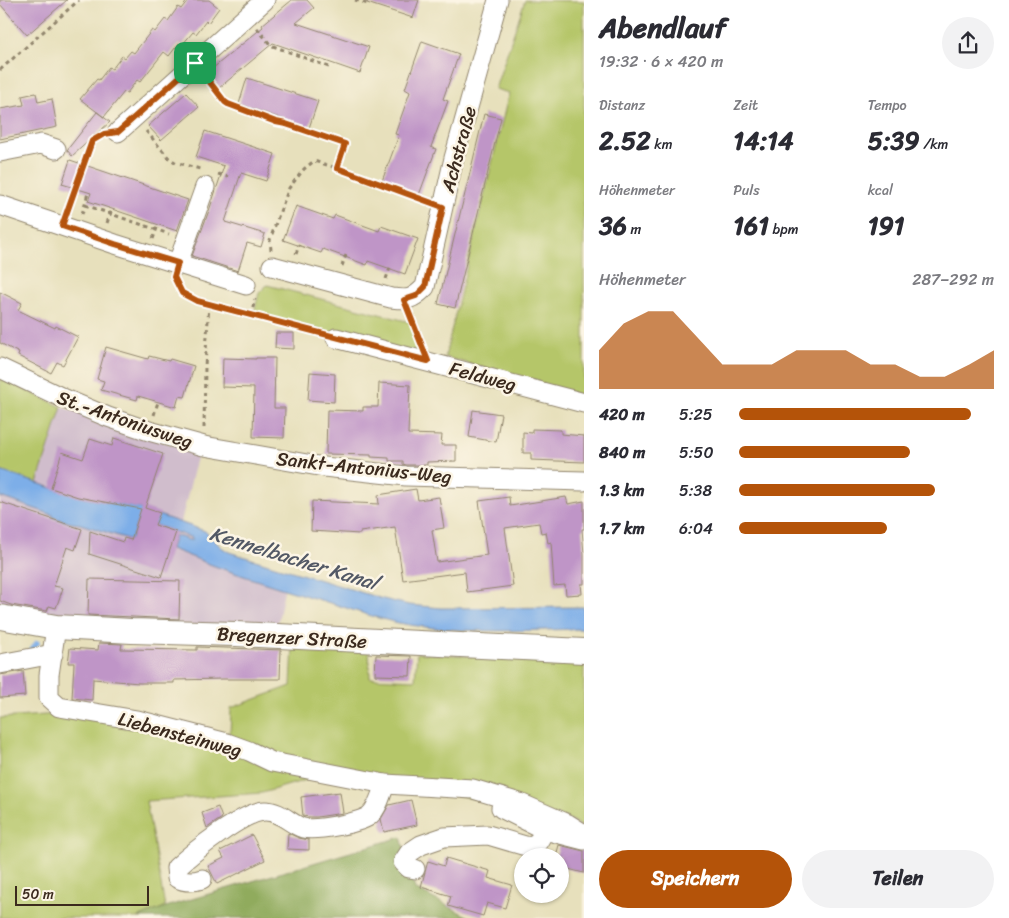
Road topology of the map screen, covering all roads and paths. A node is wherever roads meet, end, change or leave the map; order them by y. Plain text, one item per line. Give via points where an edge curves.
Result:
1 (79, 0) edge
2 (265, 0) edge
3 (355, 0) edge
4 (498, 0) edge
5 (368, 4) dead end
6 (248, 16) junction
7 (195, 63) junction
8 (329, 67) dead end
9 (0, 70) edge
10 (134, 117) junction
11 (118, 132) joint
12 (56, 149) dead end
13 (0, 152) edge
14 (337, 168) junction
15 (205, 176) junction
16 (228, 177) dead end
17 (0, 205) edge
18 (85, 205) dead end
19 (443, 207) junction
20 (62, 226) junction
21 (186, 240) junction
22 (178, 263) junction
23 (272, 266) joint
24 (246, 284) dead end
25 (404, 300) junction
26 (209, 304) junction
27 (336, 338) joint
28 (428, 361) junction
29 (0, 368) edge
30 (584, 403) edge
31 (197, 444) junction
32 (584, 481) edge
33 (0, 617) edge
34 (56, 627) junction
35 (584, 651) edge
36 (53, 654) junction
37 (0, 664) edge
38 (386, 784) junction
39 (459, 788) junction
40 (545, 830) junction
41 (584, 834) edge
42 (584, 840) edge
43 (415, 869) dead end
44 (202, 879) dead end

1 - 9 path
2 - 6 street
3 - 5 path
4 - 19 street, Achstraße
6 - 7 street
6 - 8 path via 273,46
7 - 10 street
7 - 14 path via 228,104 345,144
10 - 11 street
10 - 15 path via 169,158
11 - 20 path via 104,134 92,141
12 - 13 street via 41,144
14 - 19 path
14 - 23 path via 314,160 289,188 270,240
15 - 16 path
15 - 21 street
17 - 20 street
18 - 21 path
19 - 25 street, Achstraße via 425,287 416,296
20 - 22 street
21 - 22 street
22 - 24 street
22 - 26 path via 174,277 182,293
23 - 25 street
25 - 28 path
26 - 27 path
26 - 31 path, St.-Antoniusweg
27 - 28 street, Feldweg
28 - 30 street, Feldweg
29 - 31 street, St.-Antoniusweg via 108,417
31 - 32 street, Sankt-Antonius-Weg via 324,467 406,476
33 - 34 main road, Bregenzer Straße
34 - 35 main road, Bregenzer Straße
34 - 36 street, Liebensteinweg
36 - 37 street
36 - 38 street, Liebensteinweg via 49,698 59,707 137,720 227,743 272,762
38 - 39 street, Liebensteinweg
38 - 44 street via 370,816 332,827 303,828 282,815 266,811 252,814 176,868 177,878 185,882
39 - 40 street, Liebensteinweg
39 - 41 street, Liebensteinweg via 520,803
40 - 42 street, Liebensteinweg
40 - 43 street via 538,842 529,847 488,835 444,837 408,853 403,862

